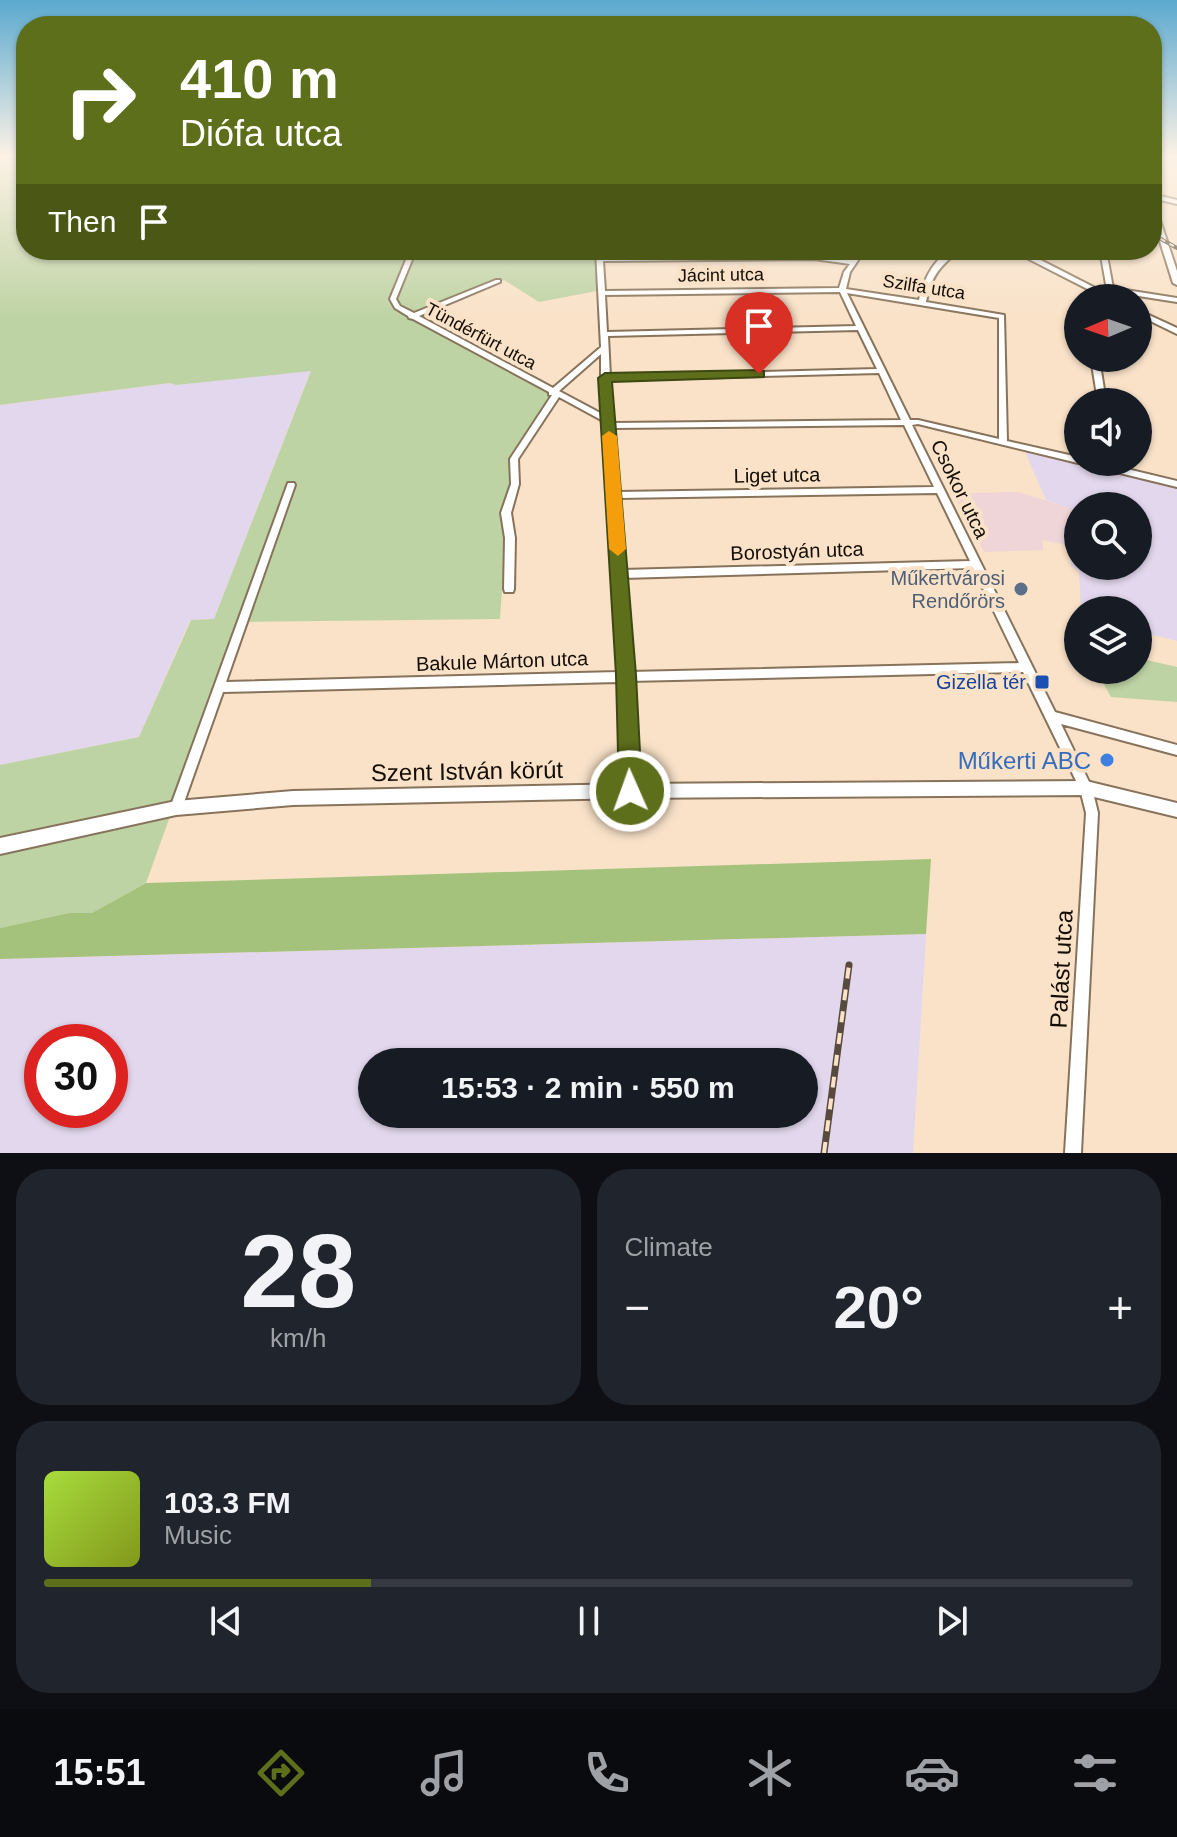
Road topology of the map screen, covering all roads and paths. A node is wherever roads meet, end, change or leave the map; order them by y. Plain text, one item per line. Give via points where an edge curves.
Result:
1 (1162, 236) edge
2 (409, 260) edge
3 (600, 260) edge
4 (840, 260) edge
5 (944, 260) edge
6 (1035, 260) edge
7 (1104, 260) edge
8 (852, 262) joint
9 (498, 281) dead end
10 (1177, 283) edge
11 (1084, 284) edge
12 (1107, 284) edge
13 (842, 290) junction
14 (601, 293) junction
15 (1152, 299) edge
16 (1177, 300) edge
17 (922, 303) junction
18 (411, 317) junction
19 (1152, 319) edge
20 (860, 328) junction
21 (1177, 331) edge
22 (604, 334) junction
23 (603, 349) junction
24 (882, 371) junction
25 (605, 378) junction
26 (554, 394) junction
27 (907, 422) junction
28 (608, 423) junction
29 (1003, 442) junction
30 (1064, 457) edge
31 (1150, 476) edge
32 (1177, 484) edge
33 (291, 485) dead end
34 (940, 490) junction
35 (614, 495) junction
36 (976, 564) junction
37 (619, 574) junction
38 (509, 589) dead end
39 (1026, 667) junction
40 (626, 675) junction
41 (220, 687) junction
42 (1050, 716) junction
43 (1177, 750) edge
44 (1086, 788) junction
45 (630, 791) junction
46 (176, 808) junction
47 (1177, 810) edge
48 (0, 846) edge
49 (1073, 1153) edge

1 - 10 street
2 - 18 street, Tündérfürt utca via 393,299
3 - 14 street
4 - 8 street
5 - 17 street via 925,285
6 - 11 street
7 - 12 street
8 - 13 street
9 - 18 street
13 - 14 street, Jácint utca
13 - 17 street, Szilfa utca
13 - 20 street, Csokor utca
14 - 22 street
15 - 16 street
17 - 29 street, Szilfa utca via 1002,316
18 - 26 street, Tündérfürt utca
19 - 21 street
20 - 22 street
20 - 24 street, Csokor utca
22 - 23 street
23 - 25 street
23 - 26 street
24 - 25 street
24 - 27 street, Csokor utca
25 - 28 street
26 - 28 street, Tündérfürt utca
26 - 38 street via 514,459 515,484 506,513
27 - 28 street
27 - 29 street
27 - 34 street, Csokor utca
28 - 35 street
29 - 30 street
31 - 32 street
33 - 41 street
34 - 35 street, Liget utca
34 - 36 street, Csokor utca
35 - 37 street
36 - 37 street, Borostyán utca
36 - 39 street, Csokor utca
37 - 40 street
39 - 40 street, Bakule Márton utca
39 - 42 street, Csokor utca
40 - 41 street, Bakule Márton utca
40 - 45 street
41 - 46 street
42 - 43 street
42 - 44 street, Csokor utca
44 - 45 street, Szent István körút
44 - 47 street, Szent István körút
44 - 49 street, Palást utca via 1092,813
45 - 46 street, Szent István körút via 293,798
46 - 48 street, Szent István körút

